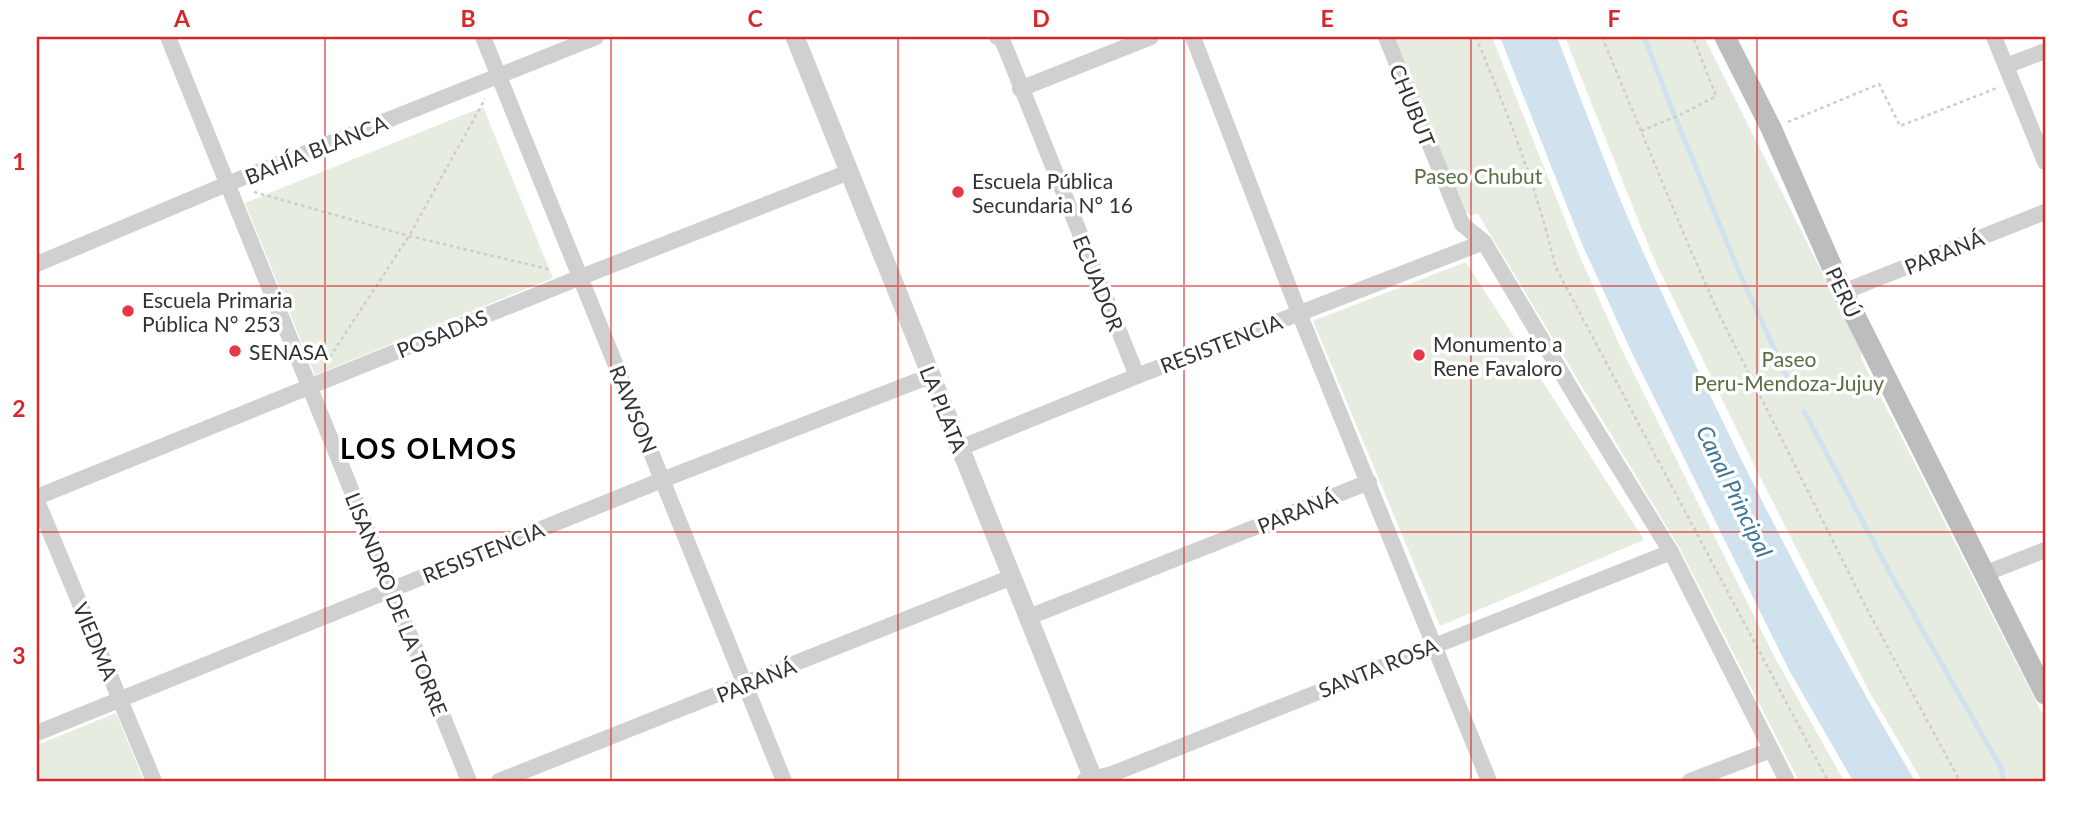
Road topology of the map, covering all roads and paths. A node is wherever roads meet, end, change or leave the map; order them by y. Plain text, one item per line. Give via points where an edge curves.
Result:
1 (168, 37) edge
2 (483, 37) edge
3 (596, 37) edge
4 (795, 37) edge
5 (997, 37) edge
6 (1150, 37) edge
7 (1193, 37) edge
8 (1385, 37) edge
9 (1476, 37) edge
10 (1602, 37) edge
11 (1693, 37) edge
12 (1725, 37) edge
13 (1994, 37) edge
14 (2045, 51) edge
15 (2006, 66) junction
16 (499, 75) junction
17 (2013, 82) junction
18 (1020, 89) junction
19 (1771, 128) junction
20 (1641, 131) junction
21 (2045, 162) edge
22 (849, 172) junction
23 (227, 184) junction
24 (2045, 212) edge
25 (409, 236) junction
26 (1484, 242) junction
27 (37, 264) edge
28 (581, 277) junction
29 (1843, 292) junction
30 (1299, 313) junction
31 (930, 376) junction
32 (1137, 376) junction
33 (310, 387) junction
34 (960, 448) junction
35 (662, 480) junction
36 (1369, 482) junction
37 (37, 499) edge
38 (2045, 550) edge
39 (1671, 552) junction
40 (1984, 574) junction
41 (1012, 577) junction
42 (390, 590) junction
43 (1029, 617) junction
44 (1434, 645) junction
45 (745, 684) junction
46 (2045, 694) edge
47 (120, 699) junction
48 (37, 733) edge
49 (1771, 750) junction
50 (1090, 780) edge
51 (154, 781) edge
52 (469, 781) edge
53 (499, 781) edge
54 (783, 781) edge
55 (1489, 781) edge
56 (1690, 781) edge
57 (1787, 781) edge
58 (1828, 781) edge
59 (1960, 781) edge

1 - 23 street, LISANDRO DE LA TORRE
2 - 16 street, RAWSON
3 - 16 street, BAHÍA BLANCA
4 - 22 street, LA PLATA
5 - 18 street, ECUADOR
6 - 18 street
7 - 30 street
8 - 26 street, CHUBUT via 1462,224
9 - 58 path via 1513,126 1555,266
10 - 20 path
11 - 20 path via 1716,96
12 - 19 main road, PERÚ
13 - 15 street
14 - 15 street
15 - 17 street
16 - 23 street, BAHÍA BLANCA
16 - 25 path
16 - 28 street, RAWSON
17 - 19 path via 1900,126 1879,84
17 - 21 street
18 - 32 street, ECUADOR
19 - 29 main road, PERÚ
20 - 59 path via 1719,314 1869,613
22 - 28 street, POSADAS
22 - 31 street, LA PLATA
23 - 25 path
23 - 27 street, BAHÍA BLANCA
23 - 33 street, LISANDRO DE LA TORRE
24 - 29 street, PARANÁ
25 - 28 path
25 - 33 path
26 - 30 street, RESISTENCIA
26 - 39 street, CHUBUT
28 - 33 street, POSADAS
28 - 35 street, RAWSON
29 - 40 main road, PERÚ
30 - 32 street, RESISTENCIA
30 - 36 street
31 - 34 street, LA PLATA
31 - 35 street, RESISTENCIA
32 - 34 street, RESISTENCIA
33 - 37 street, POSADAS
33 - 42 street, LISANDRO DE LA TORRE
34 - 41 street, LA PLATA
35 - 42 street, RESISTENCIA
35 - 45 street, RAWSON
36 - 43 street, PARANÁ
36 - 44 street
37 - 47 street, VIEDMA
38 - 40 street
39 - 44 street, SANTA ROSA
39 - 49 street, CHUBUT
40 - 46 main road, PERÚ
41 - 43 street, LA PLATA
41 - 45 street, PARANÁ
42 - 47 street, RESISTENCIA
42 - 52 street, LISANDRO DE LA TORRE
43 - 50 street, LA PLATA
44 - 50 street, SANTA ROSA
44 - 55 street
45 - 53 street, PARANÁ
45 - 54 street, RAWSON
47 - 48 street, RESISTENCIA
47 - 51 street, VIEDMA
49 - 56 street
49 - 57 street, CHUBUT

